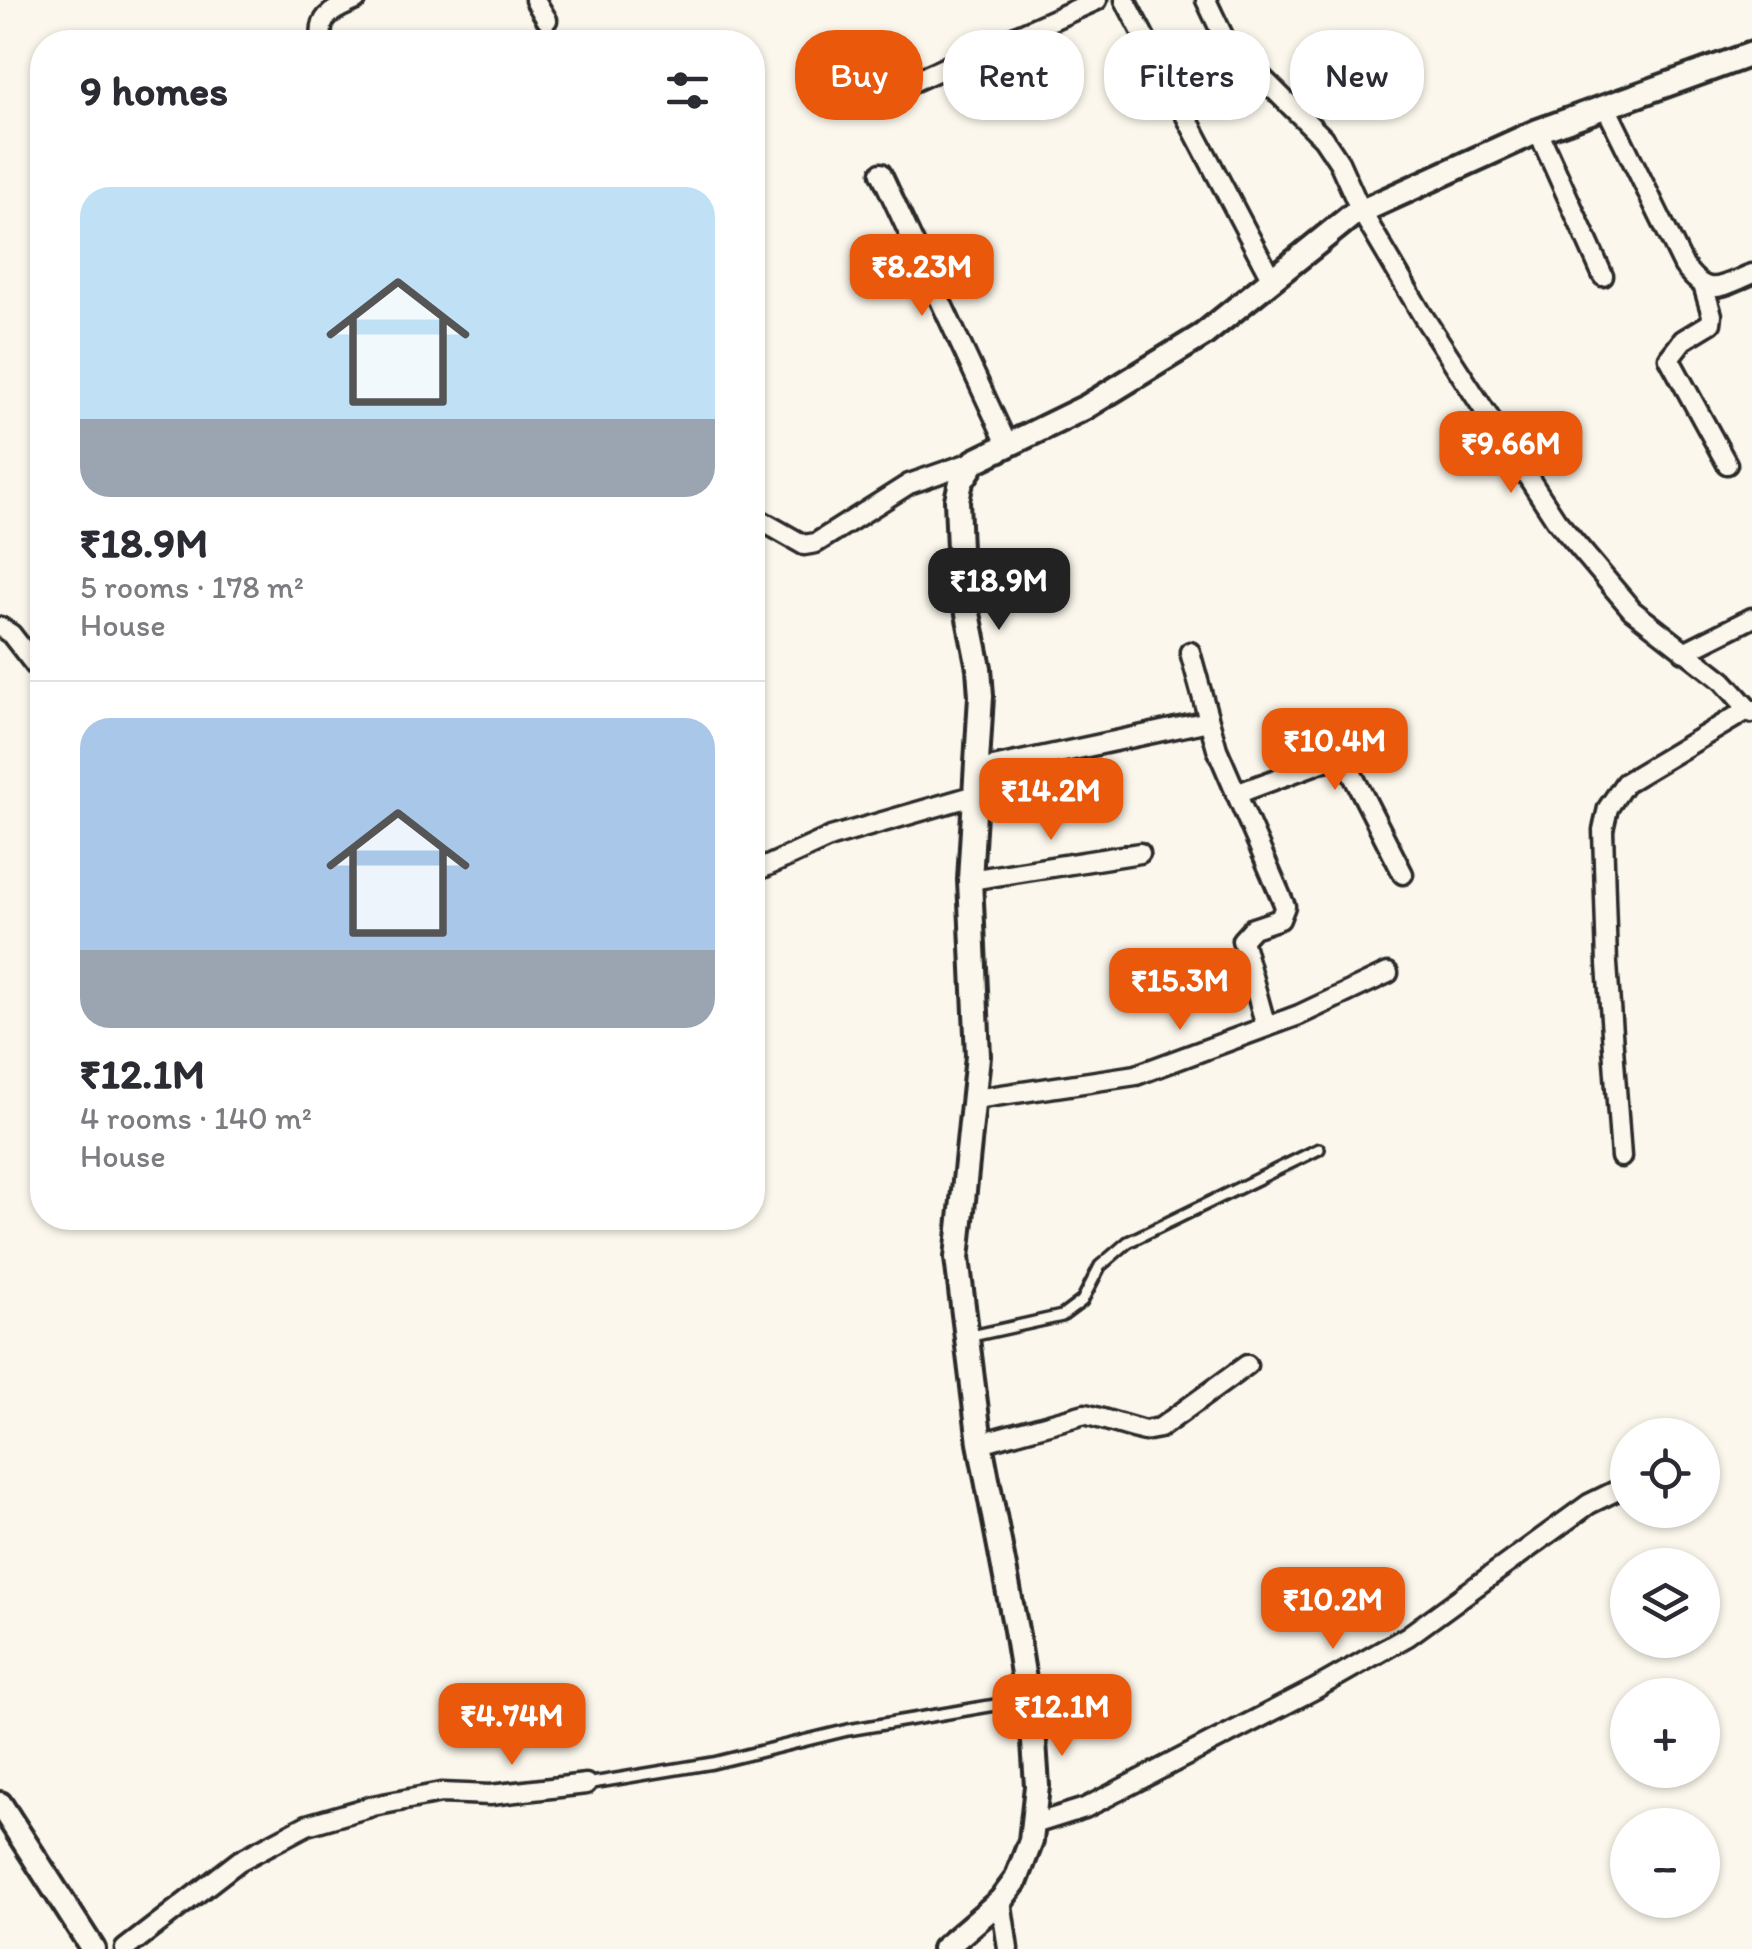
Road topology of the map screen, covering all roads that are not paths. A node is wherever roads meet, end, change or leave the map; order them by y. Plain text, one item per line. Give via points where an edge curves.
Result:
1 (356, 0) edge
2 (535, 0) edge
3 (1097, 0) edge
4 (1125, 0) edge
5 (1206, 0) edge
6 (547, 20) dead end
7 (320, 30) edge
8 (1752, 54) edge
9 (923, 77) edge
10 (1606, 107) junction
11 (1538, 131) junction
12 (881, 174) dead end
13 (1361, 211) junction
14 (1752, 274) edge
15 (1603, 276) dead end
16 (1272, 280) junction
17 (1704, 288) junction
18 (1007, 444) junction
19 (976, 461) junction
20 (1727, 464) dead end
21 (765, 525) edge
22 (1752, 618) edge
23 (0, 627) edge
24 (1190, 652) dead end
25 (1684, 652) junction
26 (30, 658) edge
27 (1750, 711) edge
28 (1209, 721) junction
29 (979, 770) junction
30 (1236, 794) junction
31 (976, 795) junction
32 (1140, 854) dead end
33 (765, 867) edge
34 (1404, 874) dead end
35 (970, 880) junction
36 (1388, 973) dead end
37 (1266, 1027) junction
38 (975, 1100) junction
39 (1319, 1149) dead end
40 (1621, 1157) dead end
41 (967, 1336) junction
42 (1247, 1365) dead end
43 (980, 1442) junction
44 (1610, 1494) edge
45 (1023, 1680) junction
46 (586, 1784) joint
47 (0, 1804) edge
48 (1030, 1843) junction
49 (1001, 1900) junction
50 (93, 1949) edge
51 (125, 1949) edge
52 (944, 1949) edge
53 (1008, 1949) edge

1 - 7 street via 325,17
2 - 6 street
3 - 9 street
4 - 16 street
5 - 13 street via 1226,42 1322,138
8 - 10 street
10 - 11 street
10 - 17 street via 1684,266
11 - 13 street
11 - 15 street
12 - 18 street
13 - 16 street
13 - 25 street via 1556,520 1632,610
14 - 17 street
16 - 18 street via 1203,335 1112,393
17 - 20 street via 1710,322 1669,358
18 - 19 street
19 - 21 street via 908,484 816,543 804,545
19 - 29 street via 957,500 960,574 979,668
22 - 25 street
23 - 26 street
24 - 28 street
25 - 27 street
27 - 40 street via 1625,784 1608,808 1607,964
28 - 29 street
28 - 30 street
29 - 31 street
30 - 34 street via 1338,756
30 - 37 street via 1285,906 1280,919 1253,928 1242,940
31 - 33 street via 832,837
31 - 35 street
32 - 35 street
35 - 38 street
36 - 37 street
37 - 38 street via 1136,1075
38 - 41 street via 958,1258
39 - 41 lane via 1128,1242 1100,1266 1073,1311
41 - 43 street
42 - 43 street via 1160,1428 1085,1414
43 - 45 street
44 - 48 street via 1408,1636
45 - 46 lane via 713,1763
45 - 48 street via 1036,1771
46 - 51 street via 490,1795 441,1793 307,1825 239,1861
47 - 50 street
48 - 49 street
49 - 52 street
49 - 53 street

